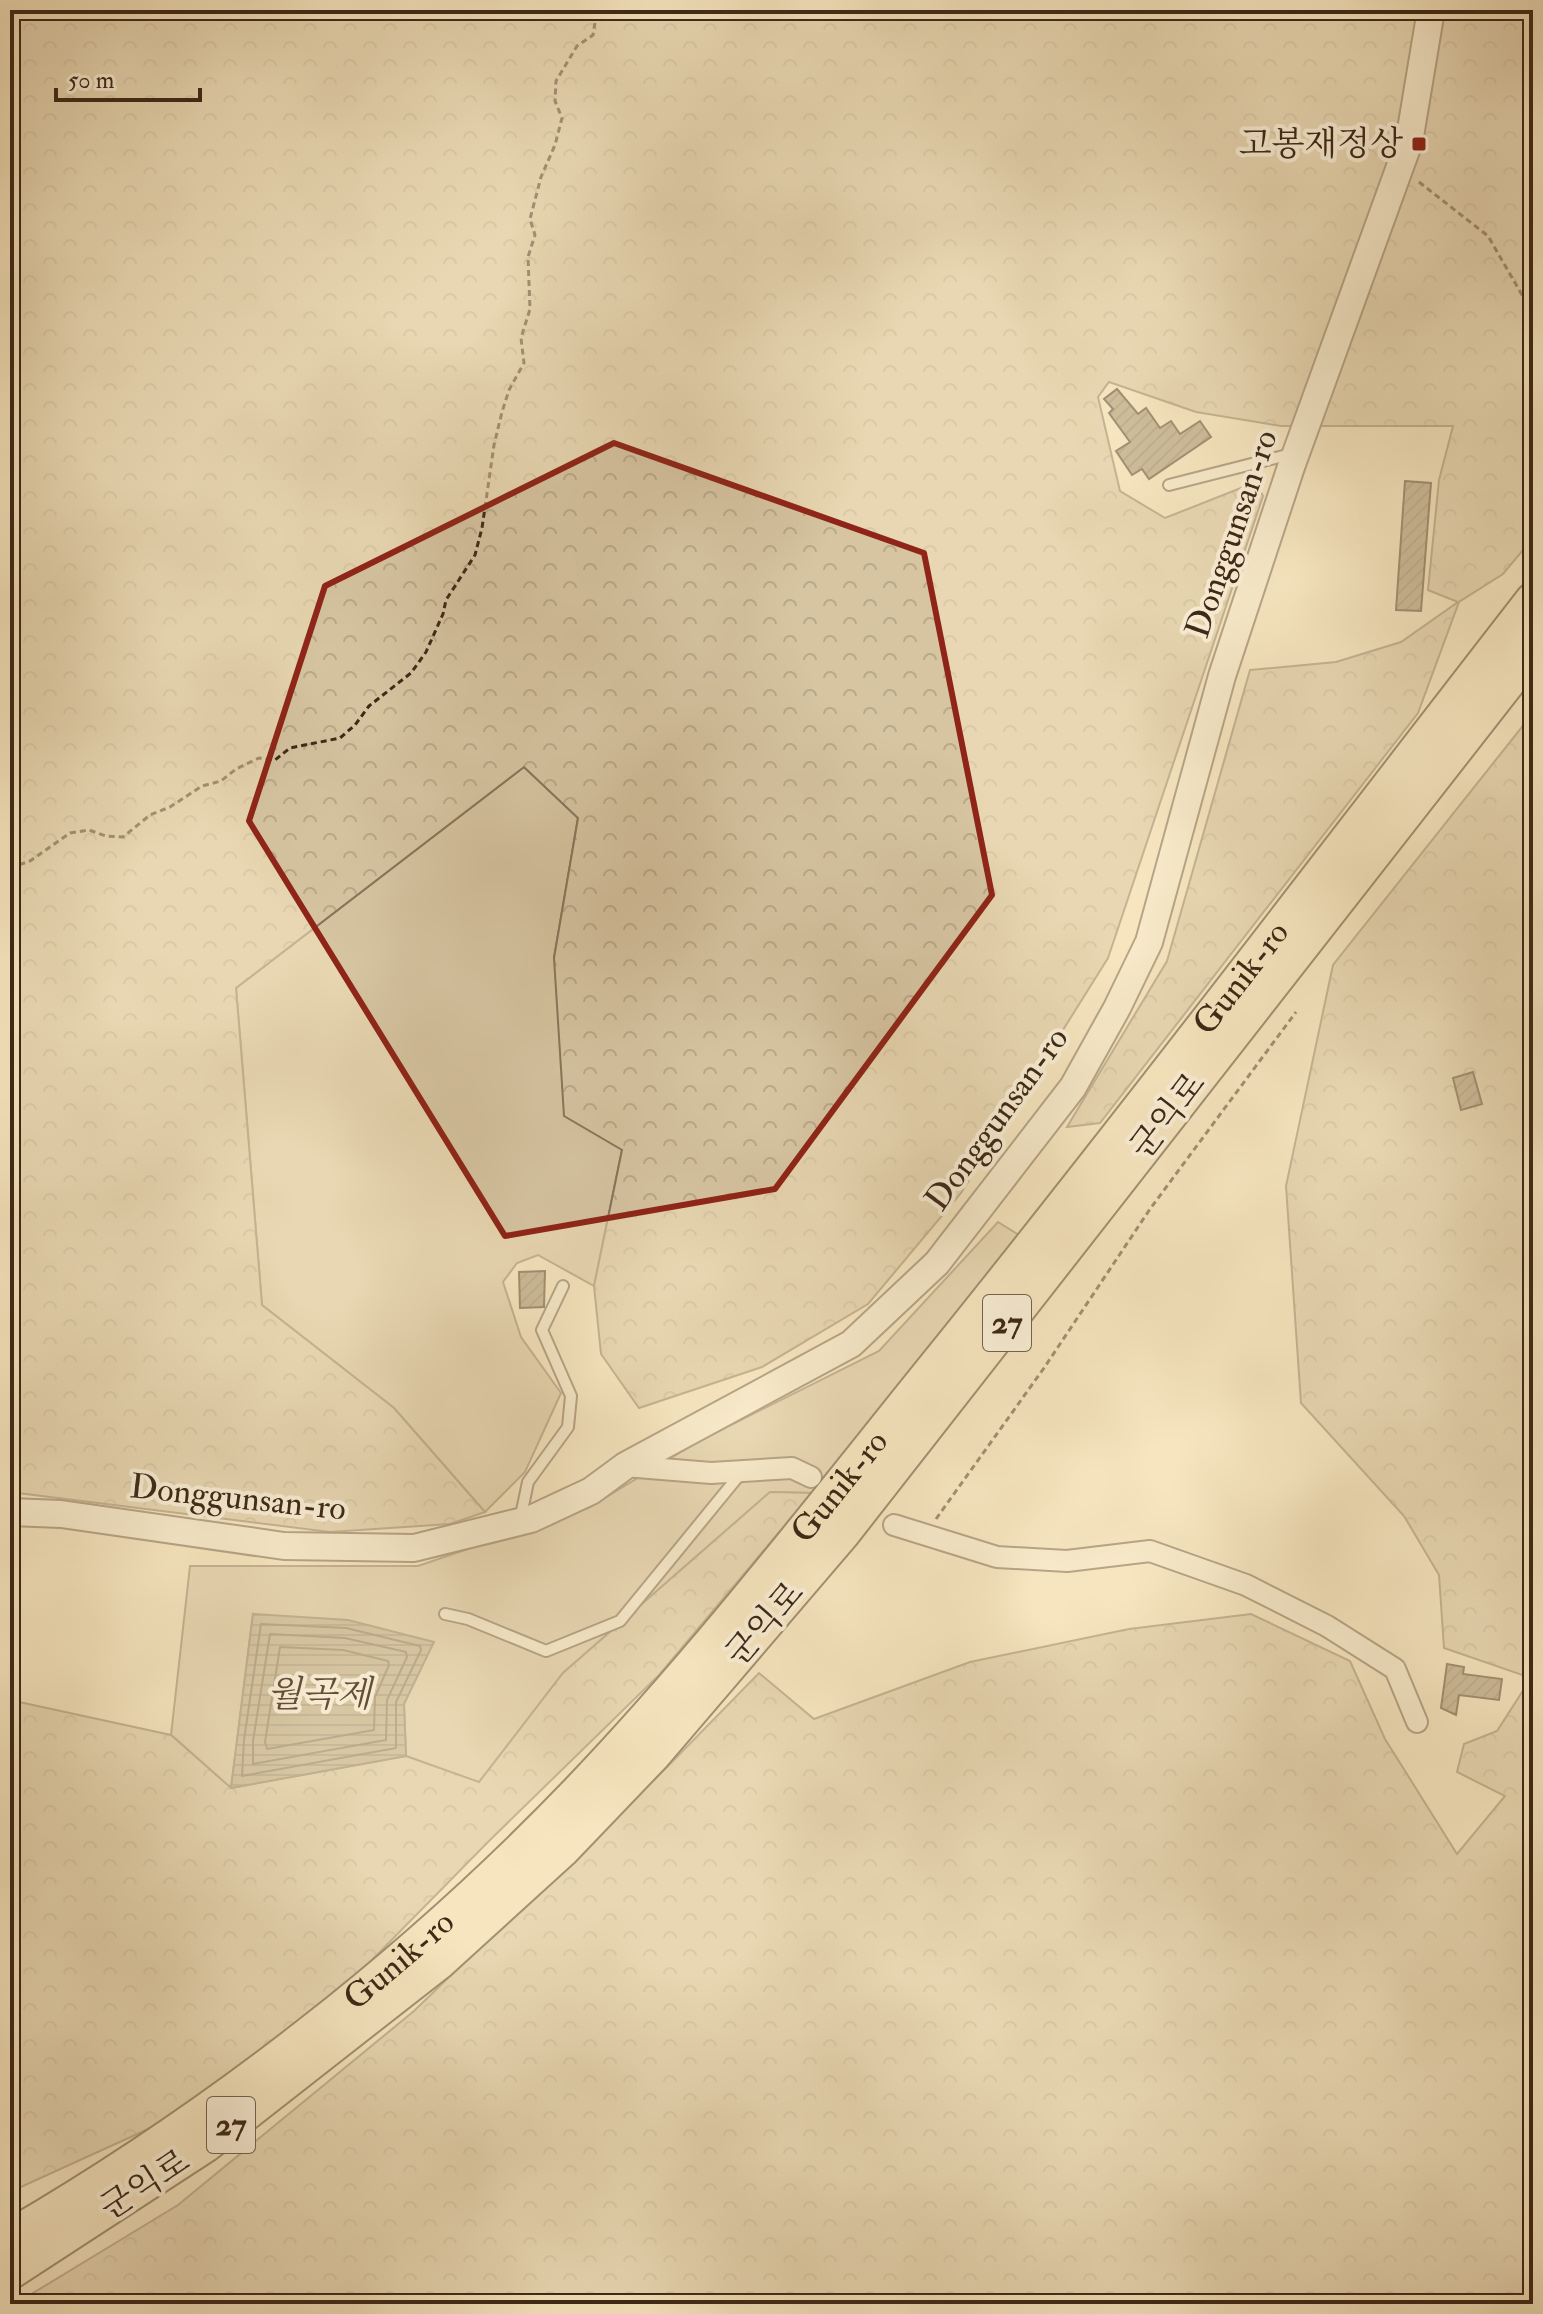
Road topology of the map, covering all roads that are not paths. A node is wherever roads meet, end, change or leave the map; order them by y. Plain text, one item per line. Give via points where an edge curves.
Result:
1 (1431, 10) edge
2 (1297, 452) junction
3 (1169, 485) dead end
4 (1533, 600) edge
5 (1533, 650) edge
6 (563, 1286) dead end
7 (625, 1466) junction
8 (742, 1471) junction
9 (811, 1477) dead end
10 (10, 1512) edge
11 (519, 1522) junction
12 (894, 1525) dead end
13 (445, 1614) dead end
14 (1417, 1722) dead end
15 (10, 2237) edge
16 (10, 2272) edge

1 - 2 street, Donggunsan-ro via 1409,142
2 - 3 lane
2 - 7 street, Donggunsan-ro via 1222,676 1149,942 1073,1087 937,1263 851,1344
4 - 15 highway, Gunik-ro / 27 via 1000,1287 740,1608 576,1794 351,2000 180,2130
5 - 16 highway, 군익로 / 27 via 842,1534 654,1754 562,1850 440,1961 205,2145
6 - 11 lane via 542,1330 571,1396 568,1427 528,1482
7 - 8 street
7 - 11 street, Donggunsan-ro via 591,1491
8 - 9 street via 792,1468
8 - 13 lane via 620,1621 546,1651
10 - 11 street, Donggunsan-ro via 61,1514 284,1546 414,1548
12 - 14 street via 997,1557 1067,1561 1150,1551 1246,1585 1327,1626 1395,1669

